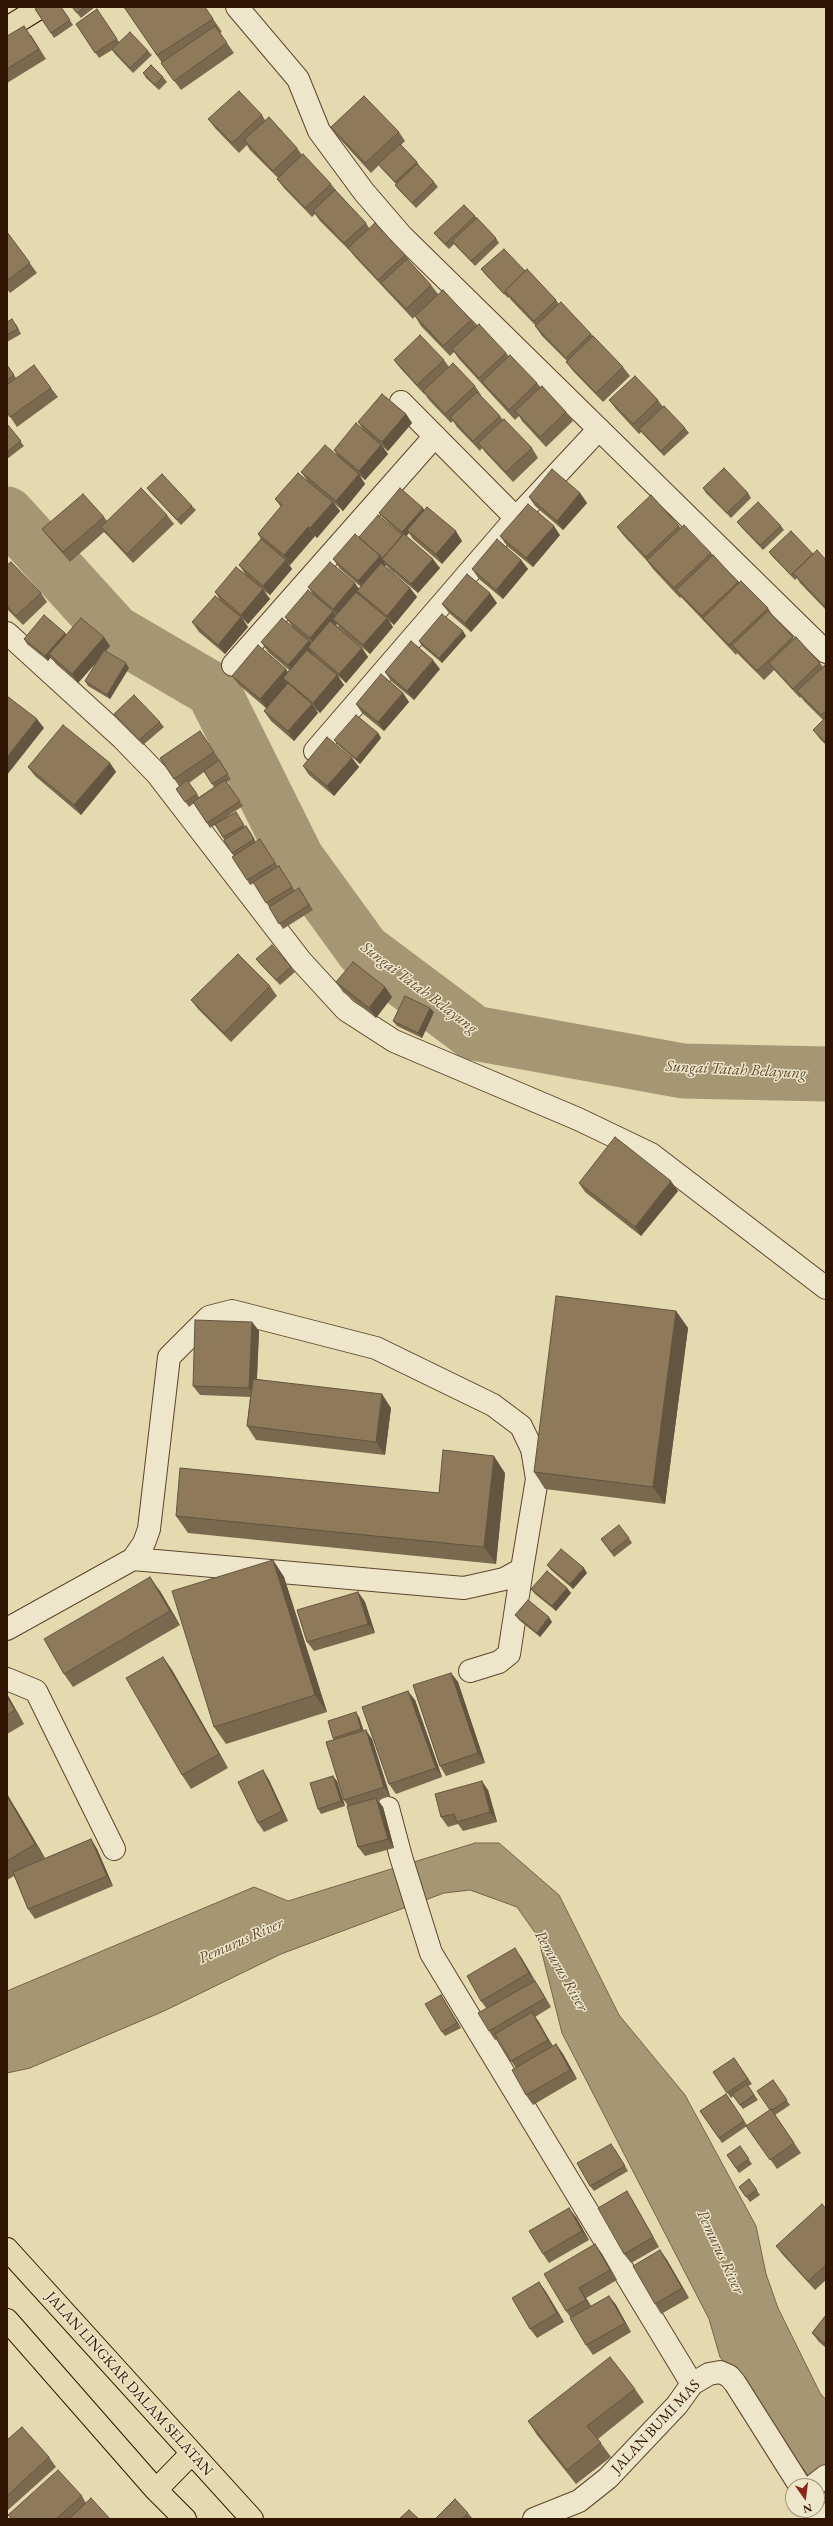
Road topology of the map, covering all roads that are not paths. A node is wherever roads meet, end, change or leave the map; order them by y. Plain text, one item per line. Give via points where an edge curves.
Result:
1 (41, 7) edge
2 (237, 7) edge
3 (7, 28) edge
4 (401, 402) dead end
5 (599, 429) junction
6 (435, 436) junction
7 (516, 518) junction
8 (7, 633) edge
9 (826, 652) edge
10 (233, 665) dead end
11 (315, 751) edge
12 (826, 1288) edge
13 (133, 1559) junction
14 (203, 1565) junction
15 (522, 1569) junction
16 (194, 1587) edge
17 (7, 1629) edge
18 (470, 1671) dead end
19 (7, 1679) edge
20 (388, 1808) dead end
21 (114, 1849) dead end
22 (7, 2249) edge
23 (7, 2320) edge
24 (692, 2384) junction
25 (192, 2453) junction
26 (795, 2478) edge
27 (156, 2490) junction
28 (185, 2519) edge
29 (252, 2519) edge
30 (534, 2519) edge

1 - 3 main road
2 - 5 street via 298,79 319,130 364,192 401,235
4 - 6 street
5 - 7 street
5 - 9 street
6 - 7 street
6 - 10 street
7 - 11 street
8 - 12 street via 123,739 157,774 301,961 346,1010 394,1041 578,1119 651,1154
13 - 14 street
13 - 15 street via 144,1543 149,1529 169,1357 209,1317 232,1311 376,1348 493,1404 521,1426 532,1449 537,1479
13 - 17 street
14 - 15 street via 464,1588 504,1579
14 - 16 street
15 - 18 street via 509,1654 499,1662
19 - 21 street via 36,1691
20 - 24 street via 431,1953
22 - 25 main road, JALAN LINGKAR DALAM SELATAN
23 - 27 main road
24 - 26 street, JALAN BUMI MAS via 709,2374 720,2372 728,2376
24 - 30 street, JALAN BUMI MAS via 677,2405 608,2478 579,2501
25 - 27 main road
25 - 29 main road, JALAN LINGKAR DALAM SELATAN
27 - 28 main road

